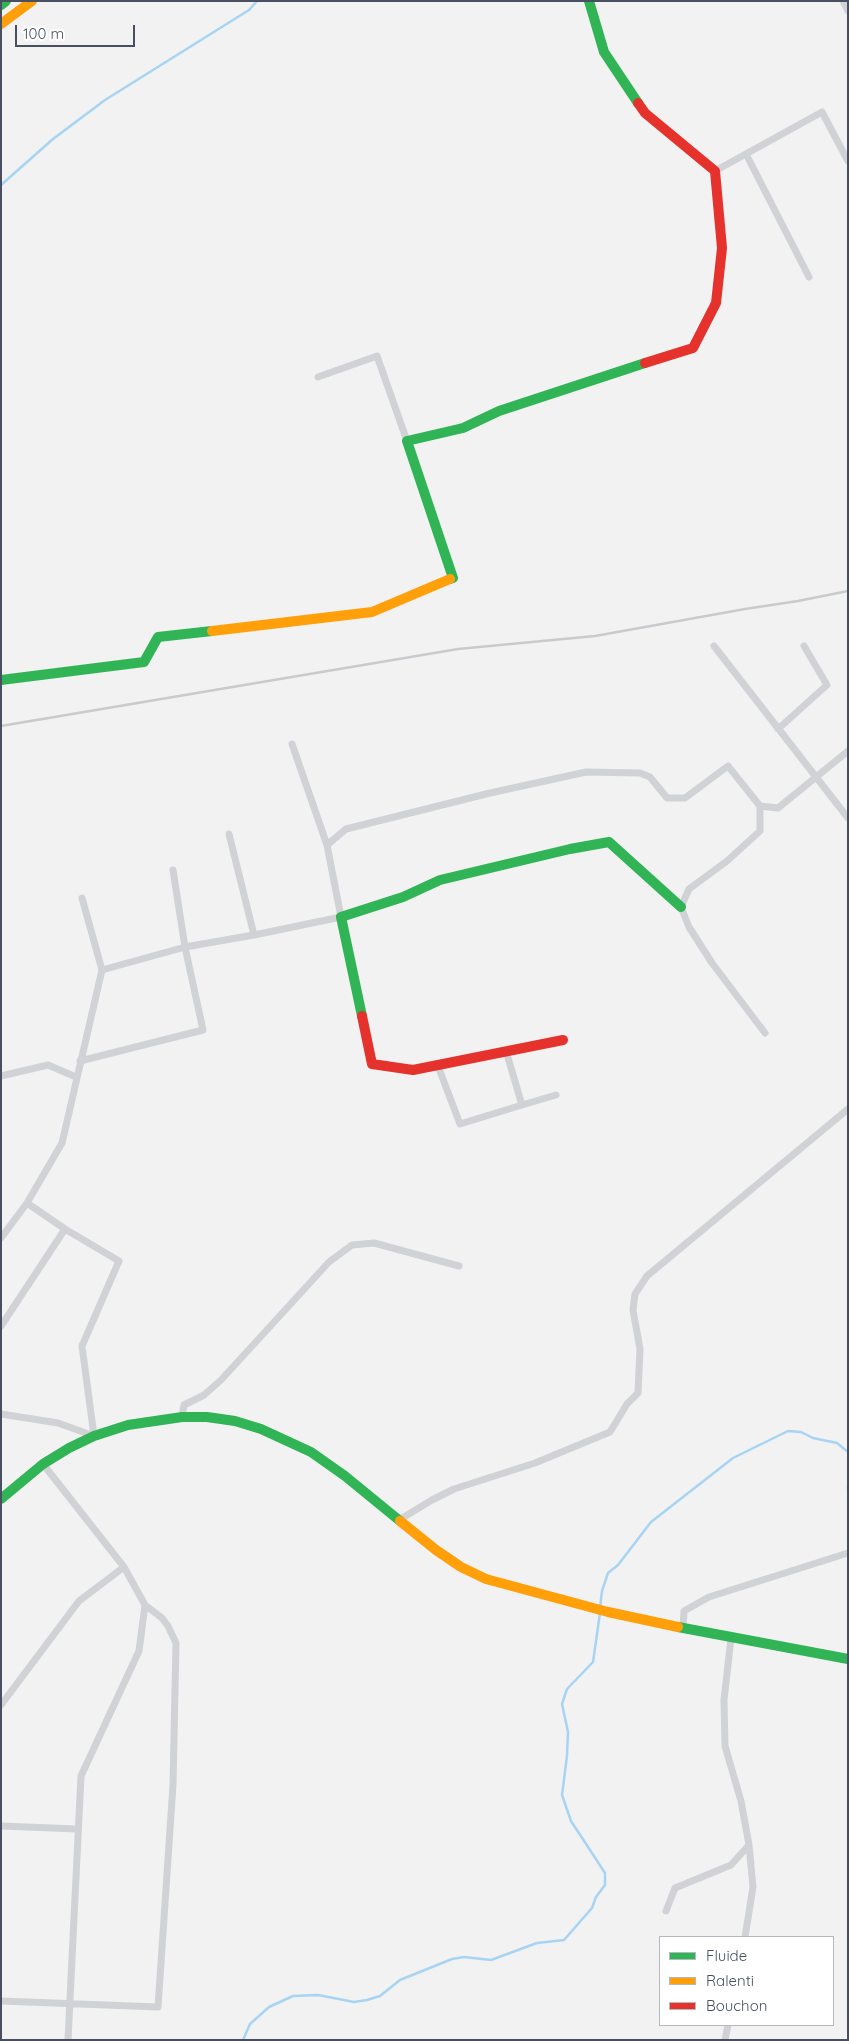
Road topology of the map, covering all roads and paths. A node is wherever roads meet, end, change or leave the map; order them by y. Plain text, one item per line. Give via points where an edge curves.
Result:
1 (6, 1) edge
2 (32, 1) edge
3 (589, 1) edge
4 (843, 1) edge
5 (1, 5) edge
6 (848, 11) edge
7 (1, 24) edge
8 (746, 154) junction
9 (848, 161) edge
10 (715, 171) junction
11 (809, 277) dead end
12 (318, 377) dead end
13 (406, 441) junction
14 (714, 646) dead end
15 (804, 646) dead end
16 (1, 680) edge
17 (778, 729) junction
18 (292, 744) dead end
19 (848, 751) edge
20 (816, 777) junction
21 (760, 806) junction
22 (848, 818) edge
23 (229, 834) dead end
24 (327, 845) junction
25 (173, 870) dead end
26 (82, 898) dead end
27 (681, 907) junction
28 (341, 917) junction
29 (254, 935) junction
30 (185, 947) junction
31 (102, 970) junction
32 (764, 1033) dead end
33 (563, 1040) dead end
34 (506, 1051) junction
35 (80, 1061) junction
36 (438, 1066) junction
37 (1, 1076) edge
38 (76, 1078) junction
39 (556, 1095) dead end
40 (522, 1105) junction
41 (848, 1109) edge
42 (27, 1203) junction
43 (64, 1229) junction
44 (1, 1238) edge
45 (459, 1266) dead end
46 (1, 1326) edge
47 (1, 1414) edge
48 (182, 1417) junction
49 (94, 1436) junction
50 (43, 1464) junction
51 (1, 1499) edge
52 (399, 1520) junction
53 (848, 1553) edge
54 (124, 1567) junction
55 (145, 1605) junction
56 (683, 1628) junction
57 (731, 1638) junction
58 (848, 1659) edge
59 (1, 1705) edge
60 (1, 1826) edge
61 (77, 1829) junction
62 (749, 1845) junction
63 (666, 1911) dead end
64 (745, 1936) edge
65 (1, 2001) edge
66 (69, 2004) junction
67 (728, 2026) edge
68 (68, 2040) edge
69 (726, 2040) edge

1 - 5 street
2 - 7 street
3 - 10 street via 604,52 645,113
4 - 6 street
8 - 9 street via 822,112
8 - 10 street
8 - 11 street
10 - 13 street via 722,248 716,303 694,348 499,411 463,428
12 - 13 street via 377,356
13 - 16 street via 454,578 372,612 158,637 144,662
14 - 17 street
15 - 17 street via 827,686
17 - 20 street
18 - 24 street
19 - 20 street
20 - 21 street via 778,808
20 - 22 street
21 - 24 street via 728,766 685,798 667,798 650,777 640,773 586,772 346,829
21 - 27 street via 760,830 727,861 689,889
23 - 29 street
24 - 28 street
25 - 30 street
26 - 31 street
27 - 28 street via 609,842 440,880 403,897
27 - 32 street via 689,927 712,963
28 - 29 street
28 - 36 street via 372,1064 413,1070
29 - 30 street
30 - 31 street
30 - 35 street via 203,1030
31 - 35 street
33 - 34 street
34 - 36 street
34 - 40 street
35 - 38 street
36 - 40 street via 460,1124
37 - 38 street via 48,1065
38 - 42 street via 62,1142
39 - 40 street
41 - 52 street via 647,1276 635,1294 632,1310 640,1350 638,1393 626,1404 610,1432 535,1463 454,1489
42 - 43 street
42 - 44 street
43 - 46 street
43 - 49 street via 119,1261 82,1346
45 - 48 street via 374,1243 352,1245 329,1262 221,1380 204,1396 184,1405
47 - 49 street via 58,1423
48 - 49 street via 128,1425
48 - 52 street via 234,1421 282,1438 310,1452
49 - 50 street
50 - 51 street
50 - 54 street
52 - 56 street via 455,1563 486,1579 608,1612
53 - 56 street via 709,1597 684,1612
54 - 55 street
54 - 59 street via 79,1601
55 - 61 street via 139,1651 81,1776
55 - 66 street via 168,1626 176,1642 173,1785 158,2007
56 - 57 street
57 - 58 street
57 - 62 street via 724,1700 725,1746 741,1801
60 - 61 street
61 - 66 street
62 - 63 street via 731,1865 676,1888
62 - 64 street via 753,1887
65 - 66 street
66 - 68 street
67 - 69 street

